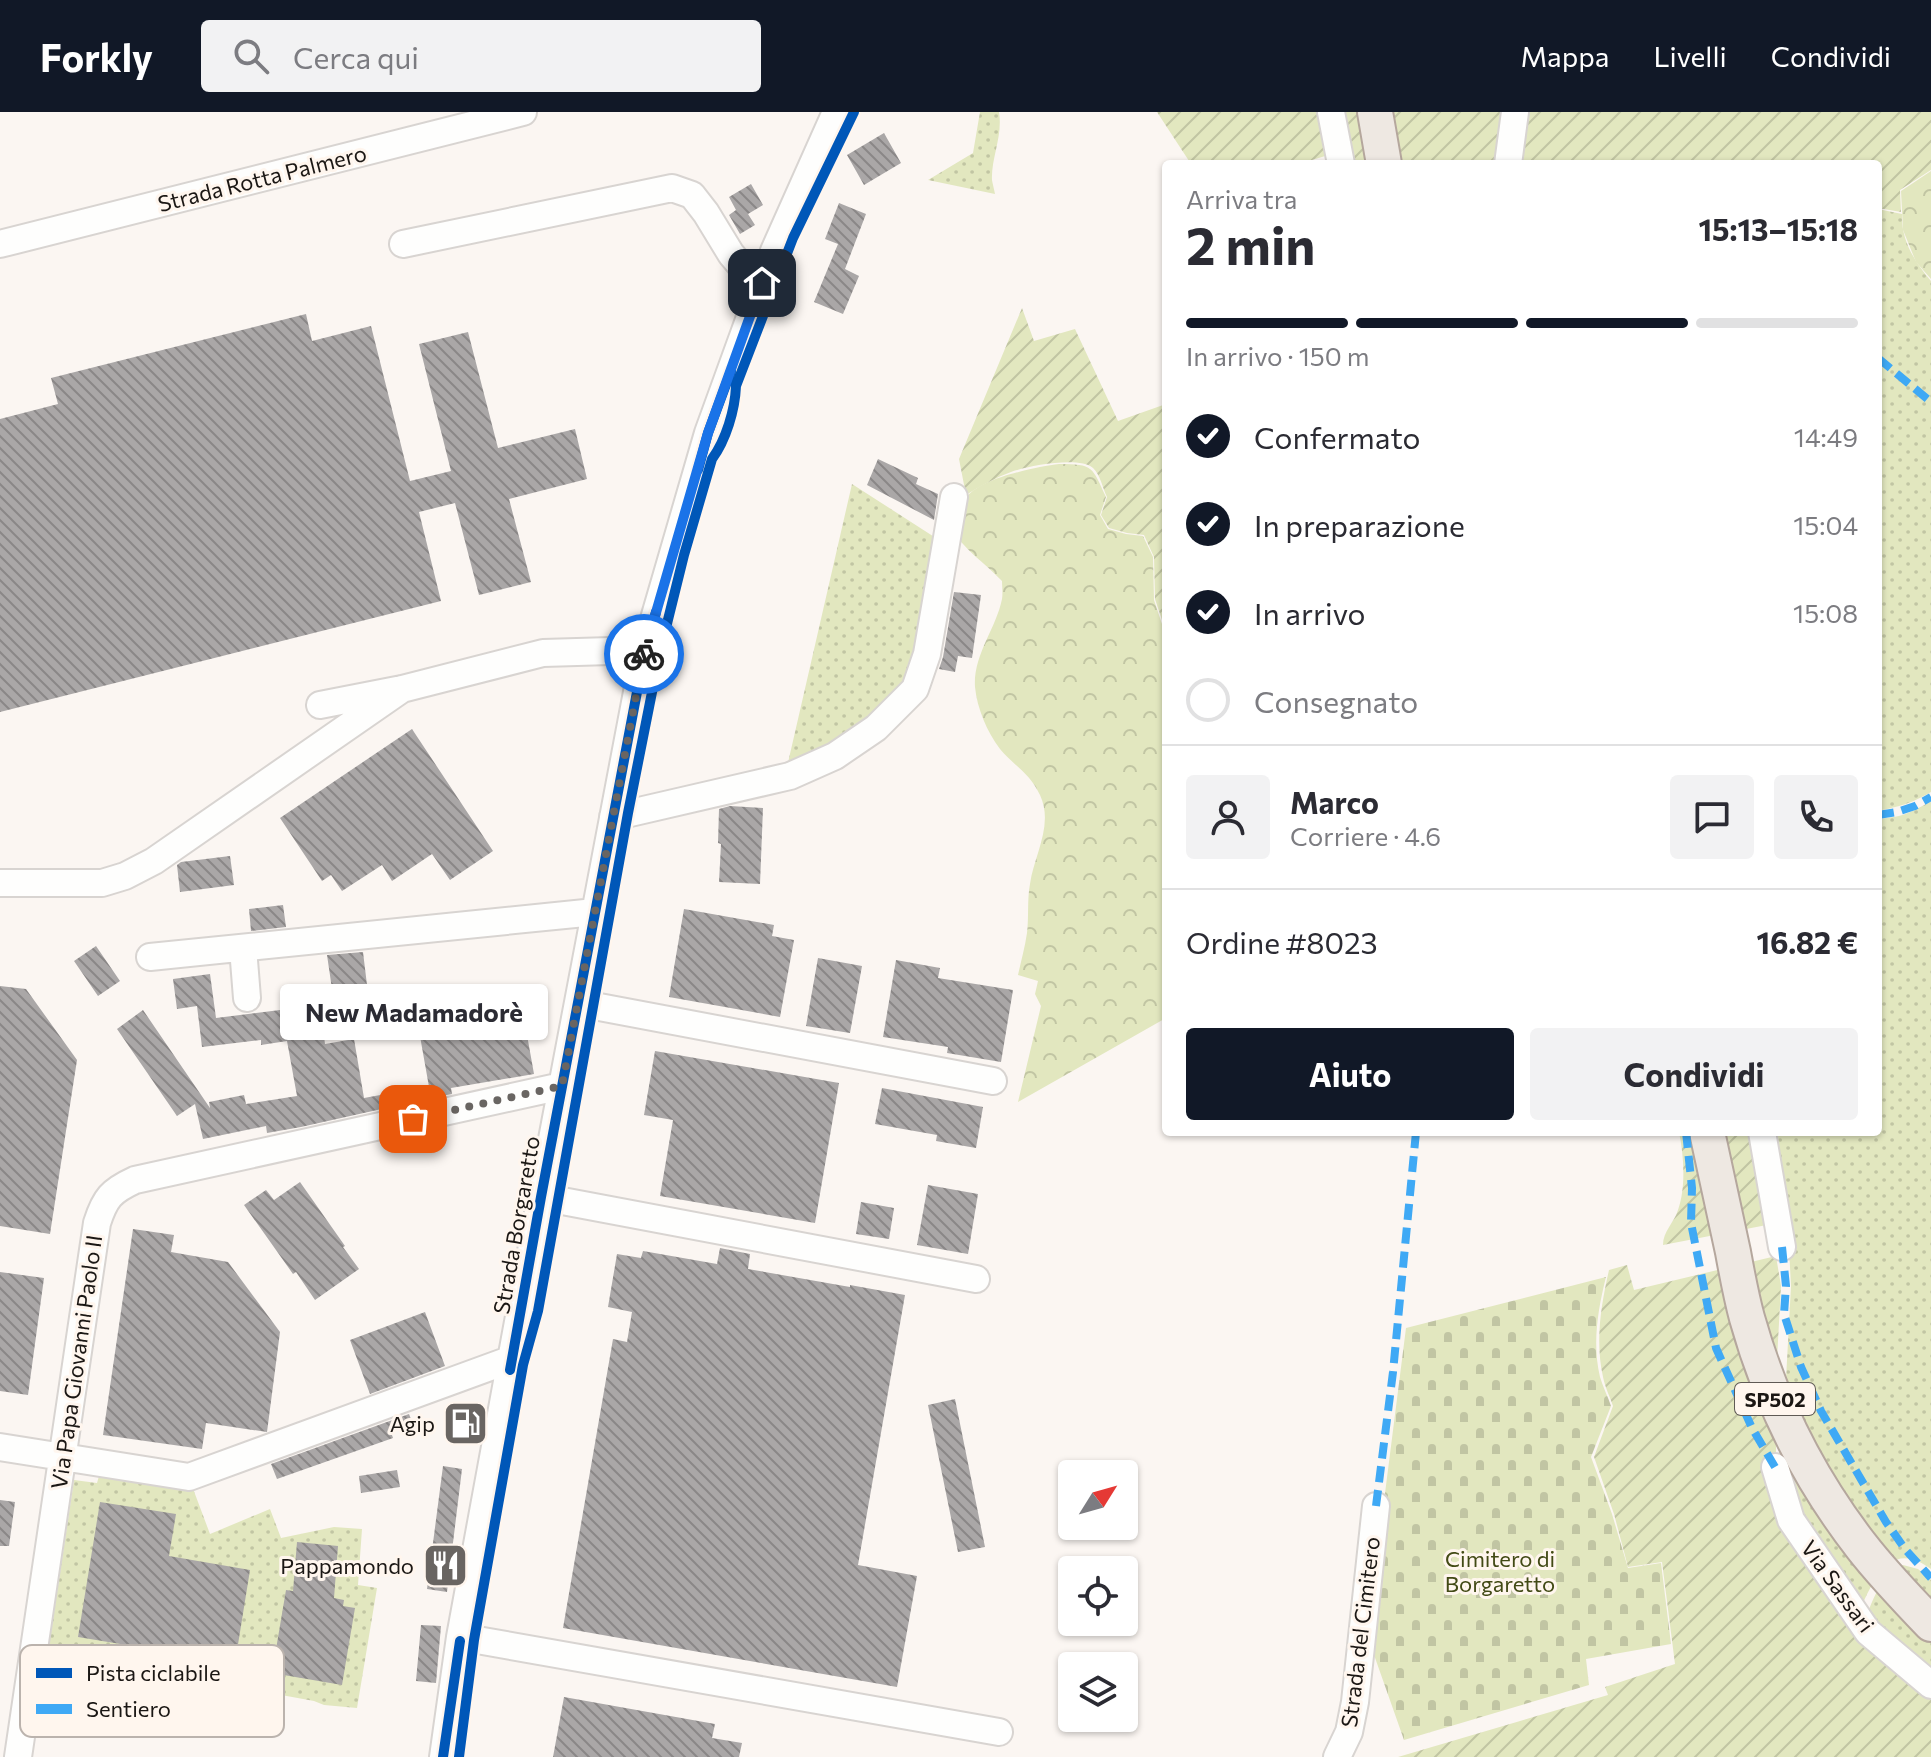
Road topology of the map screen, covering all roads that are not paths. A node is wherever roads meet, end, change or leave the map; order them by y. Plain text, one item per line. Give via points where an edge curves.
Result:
1 (523, 112) edge
2 (836, 112) edge
3 (1331, 112) edge
4 (1375, 112) edge
5 (1515, 112) edge
6 (1340, 160) edge
7 (1383, 160) edge
8 (1509, 160) edge
9 (0, 244) edge
10 (403, 244) dead end
11 (762, 283) junction
12 (954, 497) dead end
13 (645, 650) junction
14 (402, 689) junction
15 (320, 705) dead end
16 (613, 817) junction
17 (0, 883) edge
18 (595, 912) junction
19 (243, 948) junction
20 (150, 957) dead end
21 (247, 998) dead end
22 (578, 1003) junction
23 (993, 1081) dead end
24 (562, 1086) junction
25 (1708, 1136) edge
26 (1763, 1136) edge
27 (541, 1197) junction
28 (1782, 1247) dead end
29 (976, 1279) dead end
30 (512, 1359) junction
31 (0, 1447) edge
32 (63, 1456) junction
33 (1775, 1467) dead end
34 (1376, 1506) dead end
35 (1931, 1624) edge
36 (460, 1637) junction
37 (35, 1645) edge
38 (1931, 1685) edge
39 (999, 1732) dead end
40 (21, 1737) edge
41 (18, 1757) edge
42 (443, 1757) edge
43 (1337, 1757) edge

1 - 9 street, Strada Rotta Palmero
2 - 11 street, Strada Borgaretto
3 - 6 street
4 - 7 main road
5 - 8 street
10 - 11 street via 672,188 692,195 731,254
11 - 13 street, Strada Borgaretto via 708,433
12 - 16 street via 927,654 915,689 876,728 835,756 790,776
13 - 14 street via 543,653
13 - 16 street, Strada Borgaretto
14 - 15 street
14 - 17 street via 125,876 102,883
16 - 18 street, Strada Borgaretto
18 - 19 street
18 - 22 street, Strada Borgaretto
19 - 20 street
19 - 21 street
22 - 23 street
22 - 24 street, Strada Borgaretto
24 - 27 street, Strada Borgaretto
24 - 32 street, Via Papa Giovanni Paolo II via 118,1188 109,1195 97,1223
25 - 35 main road, SP502 via 1746,1316 1782,1414 1835,1510
26 - 28 street
27 - 29 street, Strada Borgaretto
27 - 30 street, Strada Borgaretto
30 - 32 street via 189,1477
30 - 36 street, Strada Borgaretto
31 - 32 street
32 - 37 street, Via Papa Giovanni Paolo II
33 - 38 street, Via Sassari via 1791,1520 1868,1632
34 - 43 street, Strada del Cimitero via 1355,1702
36 - 39 street
36 - 42 street, Strada Borgaretto
40 - 41 street, Via Papa Giovanni Paolo II

